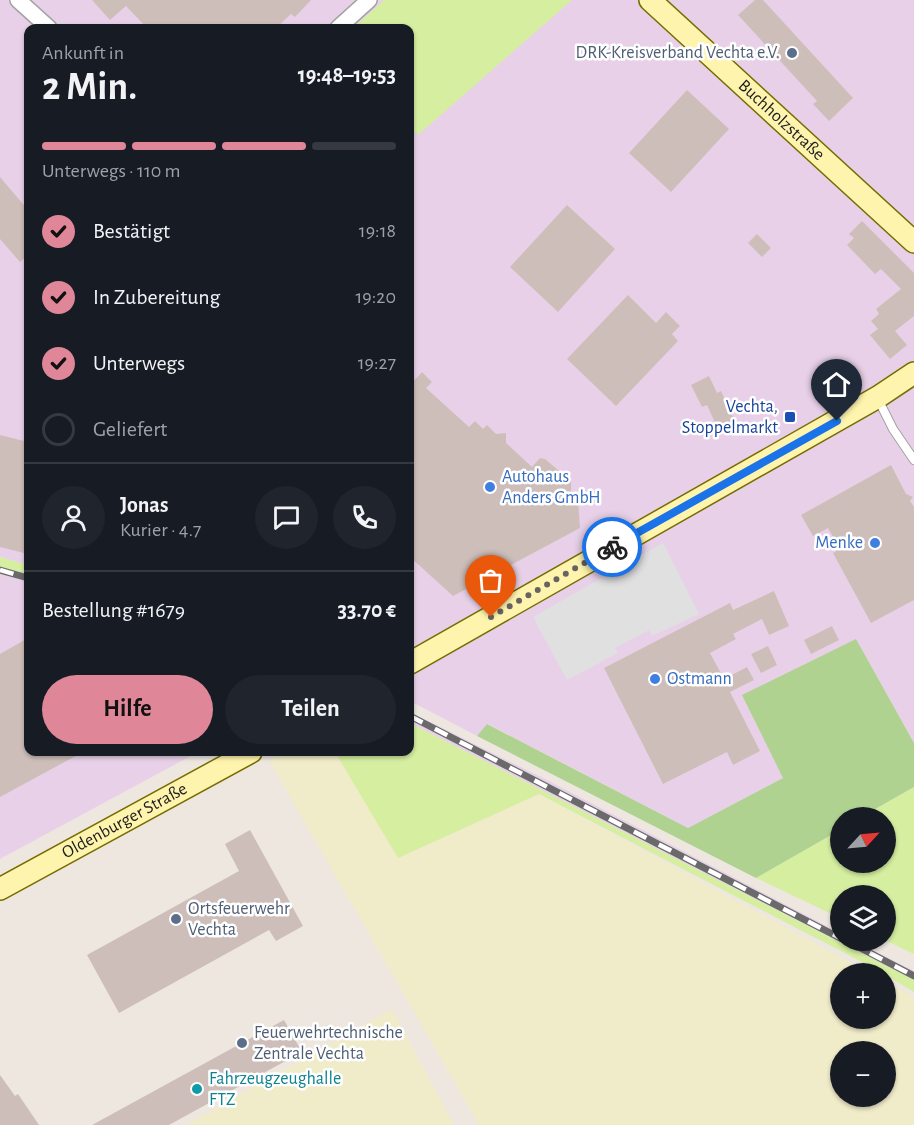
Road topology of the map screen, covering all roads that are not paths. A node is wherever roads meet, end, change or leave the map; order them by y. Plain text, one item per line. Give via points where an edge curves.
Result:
1 (18, 0) edge
2 (369, 0) edge
3 (650, 0) edge
4 (45, 24) edge
5 (342, 24) edge
6 (914, 242) edge
7 (914, 373) edge
8 (878, 397) junction
9 (914, 460) edge
10 (414, 661) edge
11 (244, 756) edge
12 (0, 889) edge

1 - 4 street
2 - 5 street
3 - 6 main road, Buchholzstraße
7 - 8 main road
8 - 9 lane
8 - 10 main road
11 - 12 main road, Oldenburger Straße

